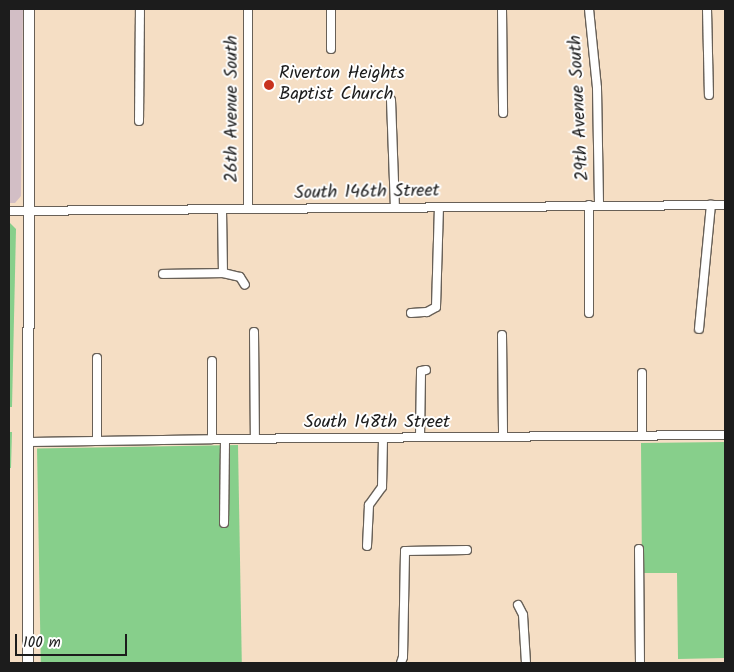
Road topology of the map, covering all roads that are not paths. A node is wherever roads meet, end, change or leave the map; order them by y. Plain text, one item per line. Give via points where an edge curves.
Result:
1 (28, 9) edge
2 (140, 9) edge
3 (248, 9) edge
4 (331, 9) edge
5 (502, 9) edge
6 (589, 9) edge
7 (707, 9) edge
8 (331, 49) dead end
9 (709, 95) dead end
10 (391, 100) dead end
11 (503, 113) dead end
12 (139, 121) dead end
13 (589, 205) junction
14 (598, 205) junction
15 (711, 205) junction
16 (725, 205) edge
17 (439, 207) junction
18 (395, 208) junction
19 (222, 210) junction
20 (248, 210) junction
21 (9, 211) edge
22 (28, 211) junction
23 (223, 273) junction
24 (163, 274) dead end
25 (245, 285) dead end
26 (412, 312) dead end
27 (589, 313) dead end
28 (699, 329) dead end
29 (254, 332) dead end
30 (502, 335) dead end
31 (97, 358) dead end
32 (212, 360) dead end
33 (426, 370) dead end
34 (642, 373) dead end
35 (642, 435) junction
36 (725, 435) edge
37 (420, 437) junction
38 (503, 437) junction
39 (383, 438) junction
40 (212, 439) junction
41 (225, 439) junction
42 (255, 439) junction
43 (97, 440) junction
44 (30, 442) junction
45 (224, 523) dead end
46 (368, 546) dead end
47 (639, 549) dead end
48 (467, 550) dead end
49 (518, 605) dead end
50 (28, 663) edge
51 (401, 663) edge
52 (526, 663) edge
53 (640, 663) edge

1 - 22 street
2 - 12 street
3 - 20 street, 26th Avenue South
4 - 8 street
5 - 11 street
6 - 14 street, 29th Avenue South via 597,88
7 - 9 street
10 - 18 street
13 - 14 street, South 146th Street
13 - 17 street, South 146th Street
13 - 27 street, 29th Avenue South
14 - 15 street, South 146th Street
15 - 16 street, South 146th Street
15 - 28 street
17 - 18 street, South 146th Street
17 - 26 street via 436,307 427,312
18 - 20 street, South 146th Street
19 - 20 street, South 146th Street
19 - 22 street, South 146th Street
19 - 23 street
21 - 22 street, South 146th Street
22 - 44 street
23 - 24 street
23 - 25 street via 240,277
29 - 42 street
30 - 38 street
31 - 43 street
32 - 40 street
33 - 37 street via 421,370
34 - 35 street
35 - 36 street, South 148th Street
35 - 38 street, South 148th Street
37 - 38 street, South 148th Street
37 - 39 street, South 148th Street
39 - 42 street, South 148th Street
39 - 46 street via 382,487 369,504
40 - 41 street, South 148th Street
40 - 43 street, South 148th Street
41 - 42 street, South 148th Street
41 - 45 street
43 - 44 street, South 148th Street
44 - 50 street
47 - 53 street
48 - 51 street via 405,551
49 - 52 street via 523,615

